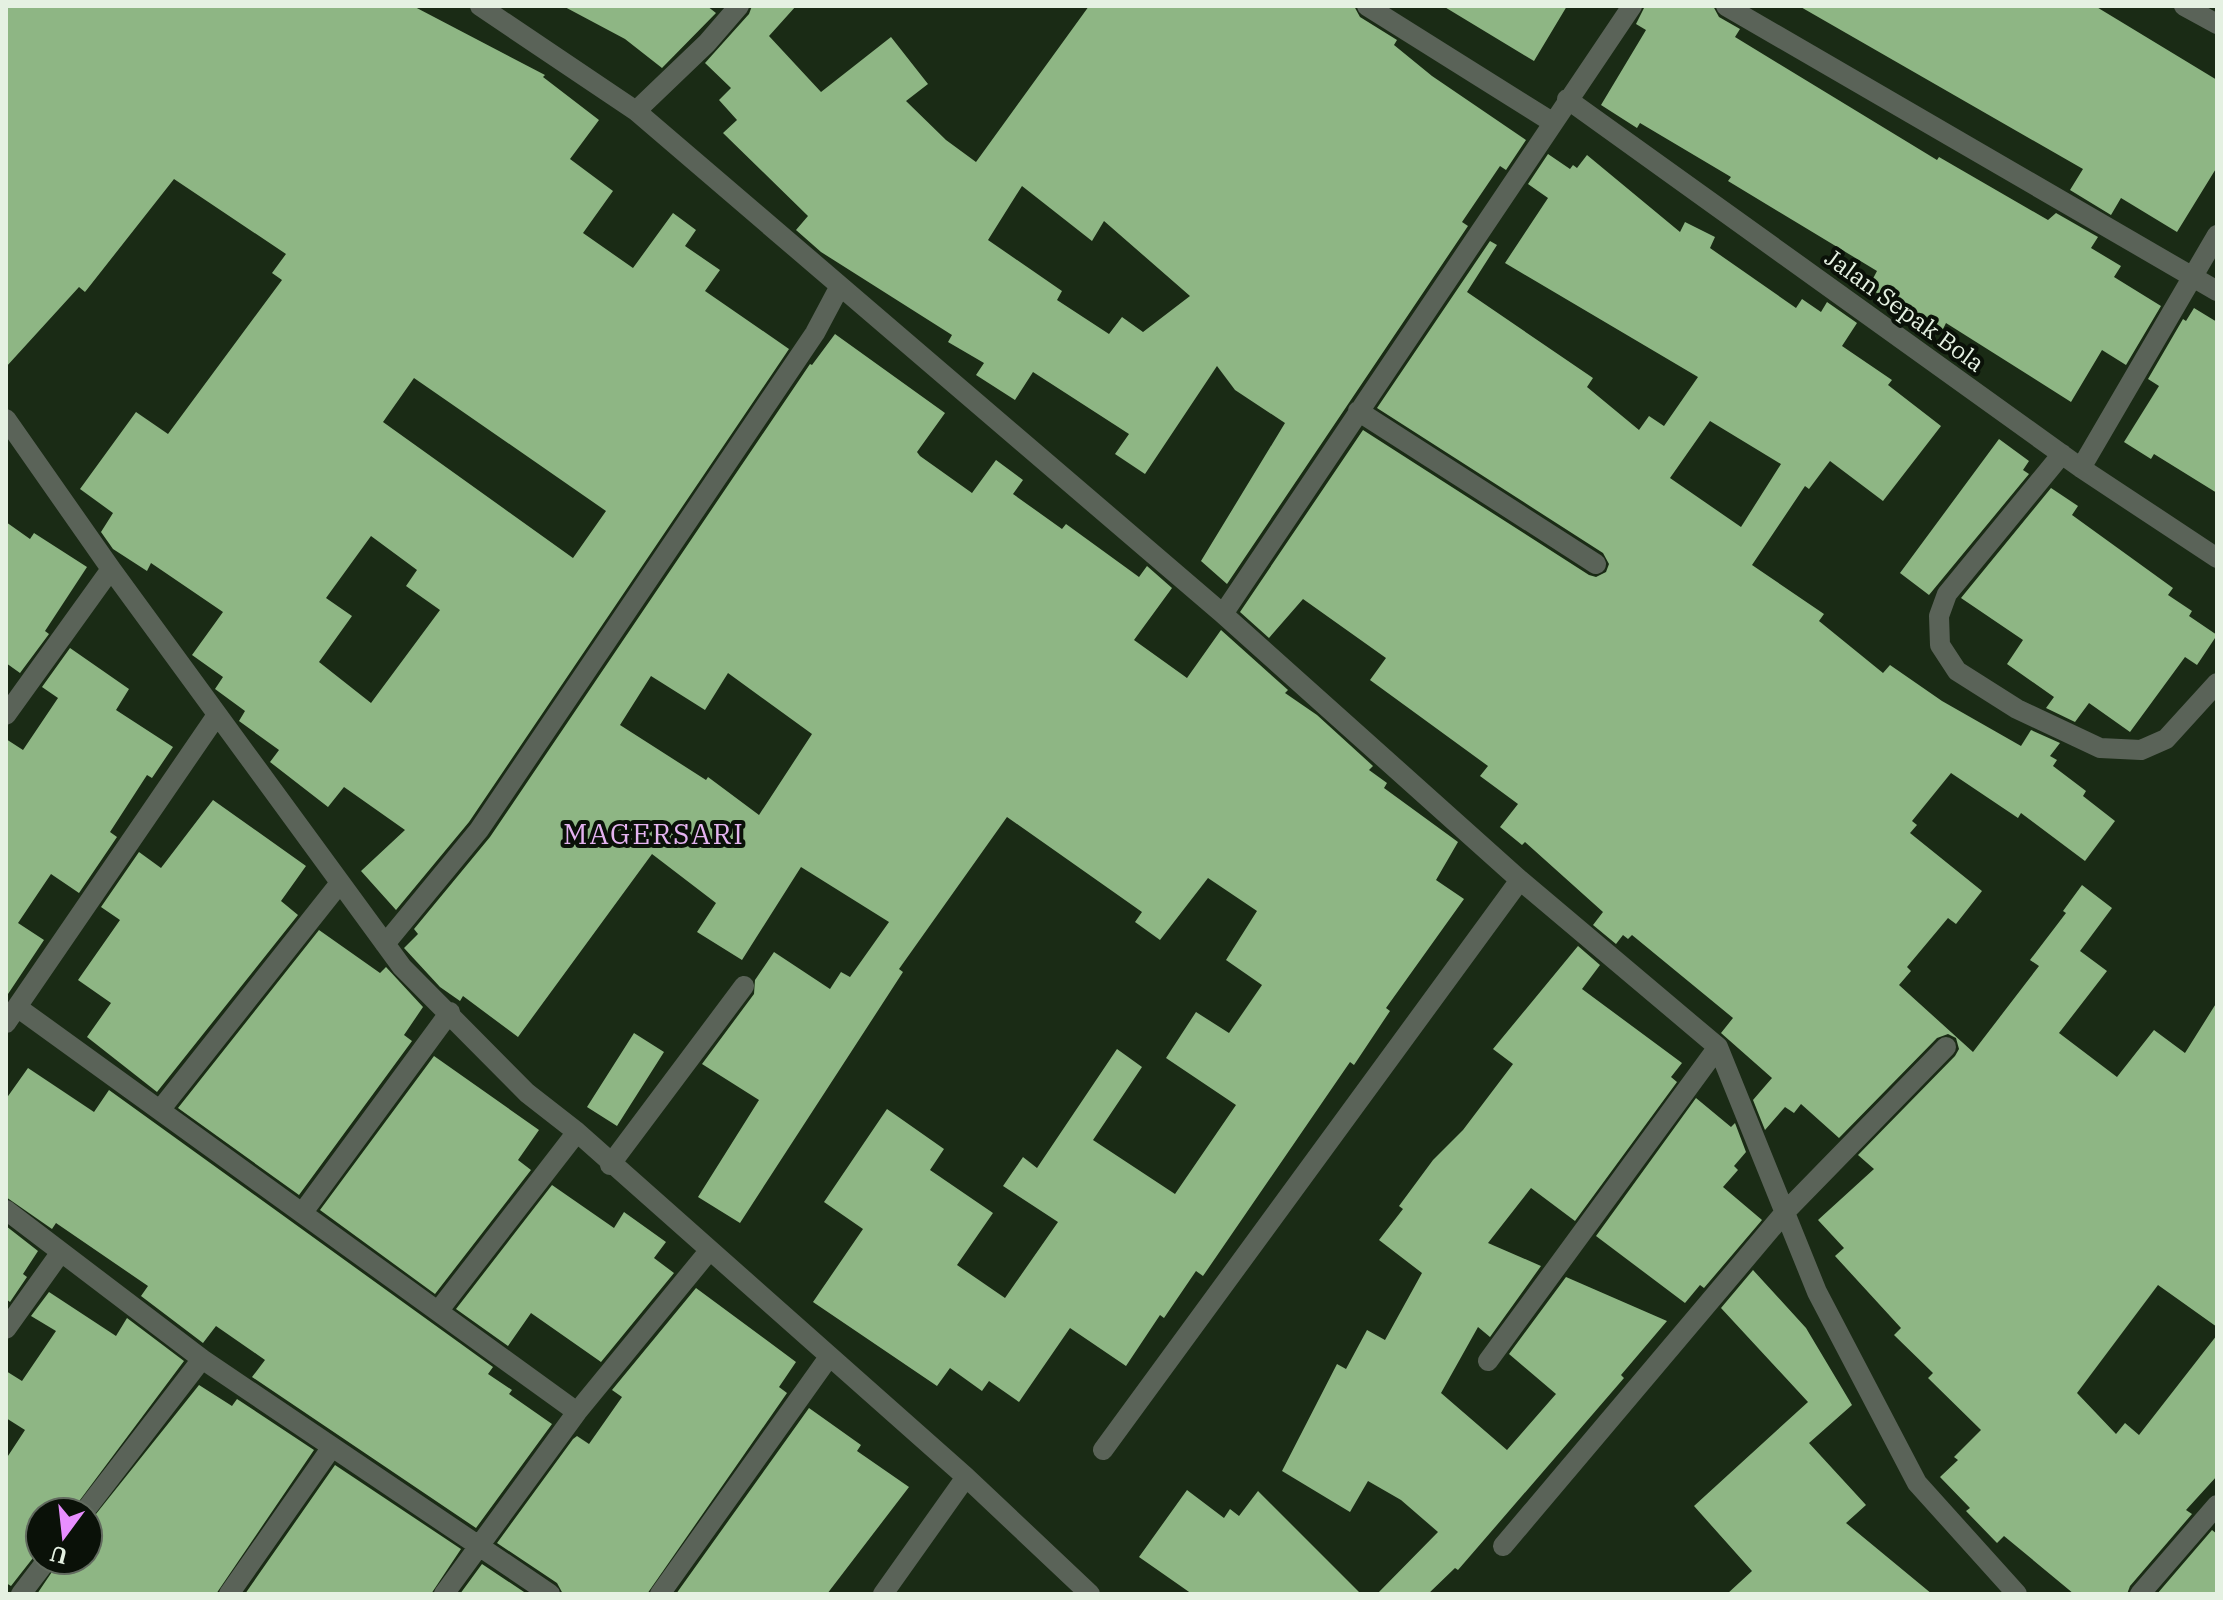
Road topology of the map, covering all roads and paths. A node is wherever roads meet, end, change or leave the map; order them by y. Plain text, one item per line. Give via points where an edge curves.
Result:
1 (480, 6) edge
2 (739, 6) edge
3 (1367, 6) edge
4 (1632, 6) edge
5 (1726, 6) edge
6 (2184, 6) edge
7 (2217, 24) edge
8 (1567, 99) junction
9 (636, 111) junction
10 (1552, 122) junction
11 (2217, 235) edge
12 (2193, 276) junction
13 (840, 286) junction
14 (2217, 291) edge
15 (1358, 411) junction
16 (6, 419) edge
17 (2062, 454) junction
18 (2081, 468) junction
19 (2217, 558) edge
20 (1596, 564) dead end
21 (111, 569) junction
22 (1223, 614) junction
23 (2217, 683) edge
24 (6, 715) edge
25 (217, 715) junction
26 (1520, 880) junction
27 (340, 883) junction
28 (385, 944) junction
29 (744, 986) dead end
30 (450, 1012) junction
31 (11, 1015) edge
32 (1718, 1047) junction
33 (1946, 1047) dead end
34 (160, 1110) junction
35 (577, 1132) junction
36 (610, 1165) junction
37 (6, 1210) edge
38 (1786, 1211) junction
39 (303, 1212) junction
40 (709, 1251) junction
41 (61, 1252) junction
42 (439, 1310) junction
43 (6, 1329) edge
44 (829, 1357) junction
45 (202, 1359) junction
46 (1488, 1361) dead end
47 (577, 1412) junction
48 (332, 1447) junction
49 (1103, 1450) dead end
50 (966, 1477) junction
51 (96, 1496) edge
52 (2217, 1505) edge
53 (478, 1546) junction
54 (1503, 1546) dead end
55 (35, 1576) edge
56 (21, 1594) edge
57 (229, 1594) edge
58 (444, 1594) edge
59 (550, 1594) edge
60 (660, 1594) edge
61 (883, 1594) edge
62 (1090, 1594) edge
63 (2017, 1594) edge
64 (2140, 1594) edge

1 - 9 street
2 - 9 street
3 - 10 street
4 - 8 street
5 - 12 street
6 - 7 street
8 - 10 street
8 - 17 street, Jalan Sepak Bola
9 - 13 street
10 - 15 street
11 - 12 street
12 - 14 street
12 - 18 street
13 - 22 street
13 - 28 street via 815,333 479,830
15 - 20 street
15 - 22 street
16 - 21 street
17 - 18 street, Jalan Sepak Bola
17 - 23 street via 1947,594 1939,616 1940,645 1957,671 2017,709 2100,748 2141,750 2166,739
18 - 19 street, Jalan Sepak Bola
21 - 24 street
21 - 25 street
22 - 26 street
25 - 27 street
25 - 31 street
26 - 32 street
26 - 49 street
27 - 28 street
27 - 34 street
28 - 30 street
29 - 36 street
30 - 35 street via 527,1093
30 - 39 street
31 - 34 street
32 - 38 street
32 - 46 street
33 - 38 street
34 - 39 street
35 - 36 street
35 - 42 street
36 - 40 street
37 - 41 street
38 - 54 street
38 - 63 street via 1817,1292 1917,1483
39 - 42 street
40 - 44 street
40 - 47 street
41 - 43 street
41 - 45 street
42 - 47 street
44 - 50 street
44 - 60 street
45 - 48 street
45 - 51 street
47 - 53 street
48 - 53 street
48 - 57 street
50 - 61 street
50 - 62 street
52 - 64 street
53 - 58 street
53 - 59 street
55 - 56 street

